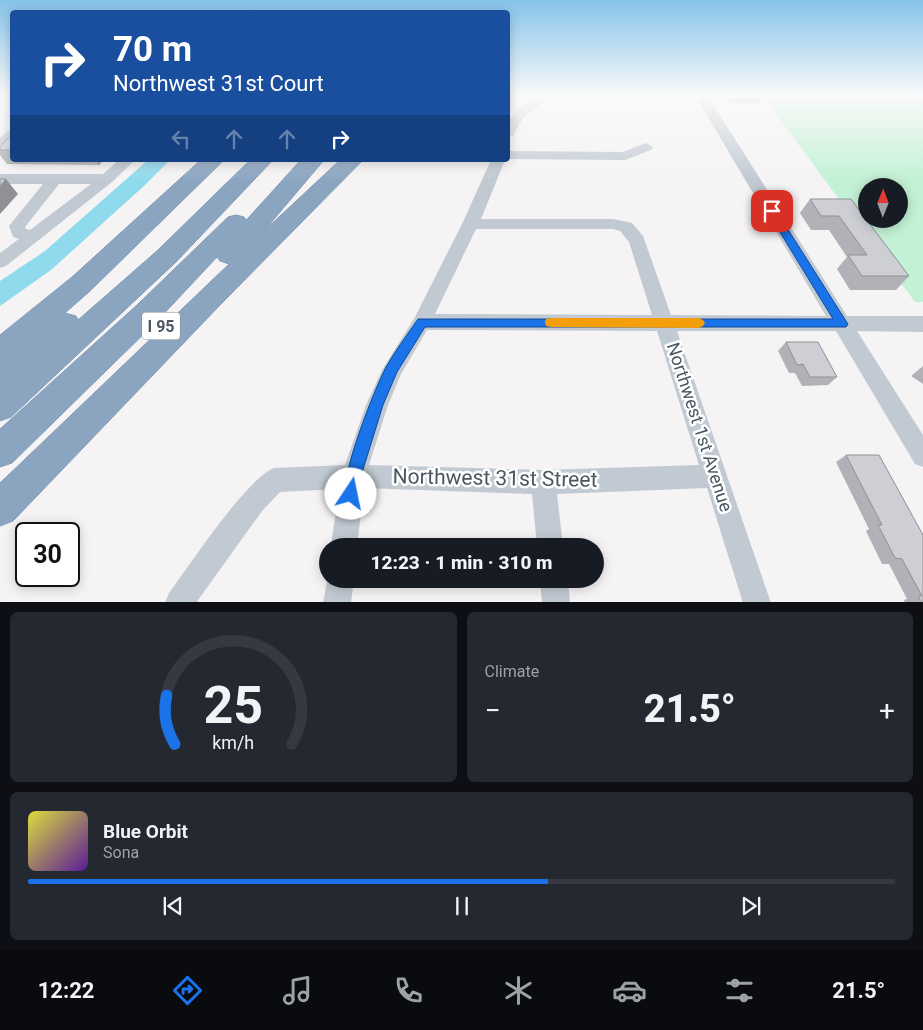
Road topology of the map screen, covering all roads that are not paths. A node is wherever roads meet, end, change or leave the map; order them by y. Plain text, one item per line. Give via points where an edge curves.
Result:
1 (718, 123) edge
2 (10, 136) edge
3 (0, 146) edge
4 (646, 147) dead end
5 (510, 155) edge
6 (126, 162) edge
7 (211, 162) edge
8 (241, 162) edge
9 (260, 162) edge
10 (291, 162) edge
11 (310, 162) edge
12 (350, 162) edge
13 (497, 162) edge
14 (0, 179) edge
15 (55, 179) junction
16 (107, 179) junction
17 (470, 224) junction
18 (626, 227) joint
19 (33, 236) junction
20 (0, 262) edge
21 (422, 322) junction
22 (665, 323) junction
23 (842, 324) junction
24 (923, 324) edge
25 (0, 352) edge
26 (0, 379) edge
27 (0, 407) edge
28 (0, 451) edge
29 (923, 456) edge
30 (353, 476) junction
31 (716, 476) junction
32 (274, 480) joint
33 (543, 482) junction
34 (0, 484) edge
35 (0, 508) edge
36 (345, 538) edge
37 (549, 538) edge
38 (338, 588) edge
39 (555, 588) edge
40 (178, 602) edge
41 (336, 602) edge
42 (556, 602) edge
43 (757, 602) edge

1 - 23 street
2 - 3 street
4 - 5 street via 625,156
6 - 16 street
7 - 25 highway via 81,284
8 - 26 highway via 106,290
9 - 27 highway via 124,296
10 - 28 highway via 147,314
11 - 34 highway, I 95 via 202,285
12 - 35 highway
13 - 17 street
14 - 15 street
15 - 16 street
15 - 19 street via 17,226 19,233
16 - 19 street
17 - 18 street via 613,224
17 - 21 street
18 - 22 street, Northwest 1st Avenue via 637,240
19 - 20 street
21 - 22 street
21 - 30 street via 392,370 376,405
22 - 23 street
22 - 31 street, Northwest 1st Avenue
23 - 24 street
23 - 29 street
30 - 32 street, Northwest 31st Street
30 - 33 street, Northwest 31st Street
30 - 36 street
31 - 33 street, Northwest 31st Street
31 - 43 street, Northwest 1st Avenue
32 - 40 street via 253,502
33 - 37 street
38 - 41 street
39 - 42 street

